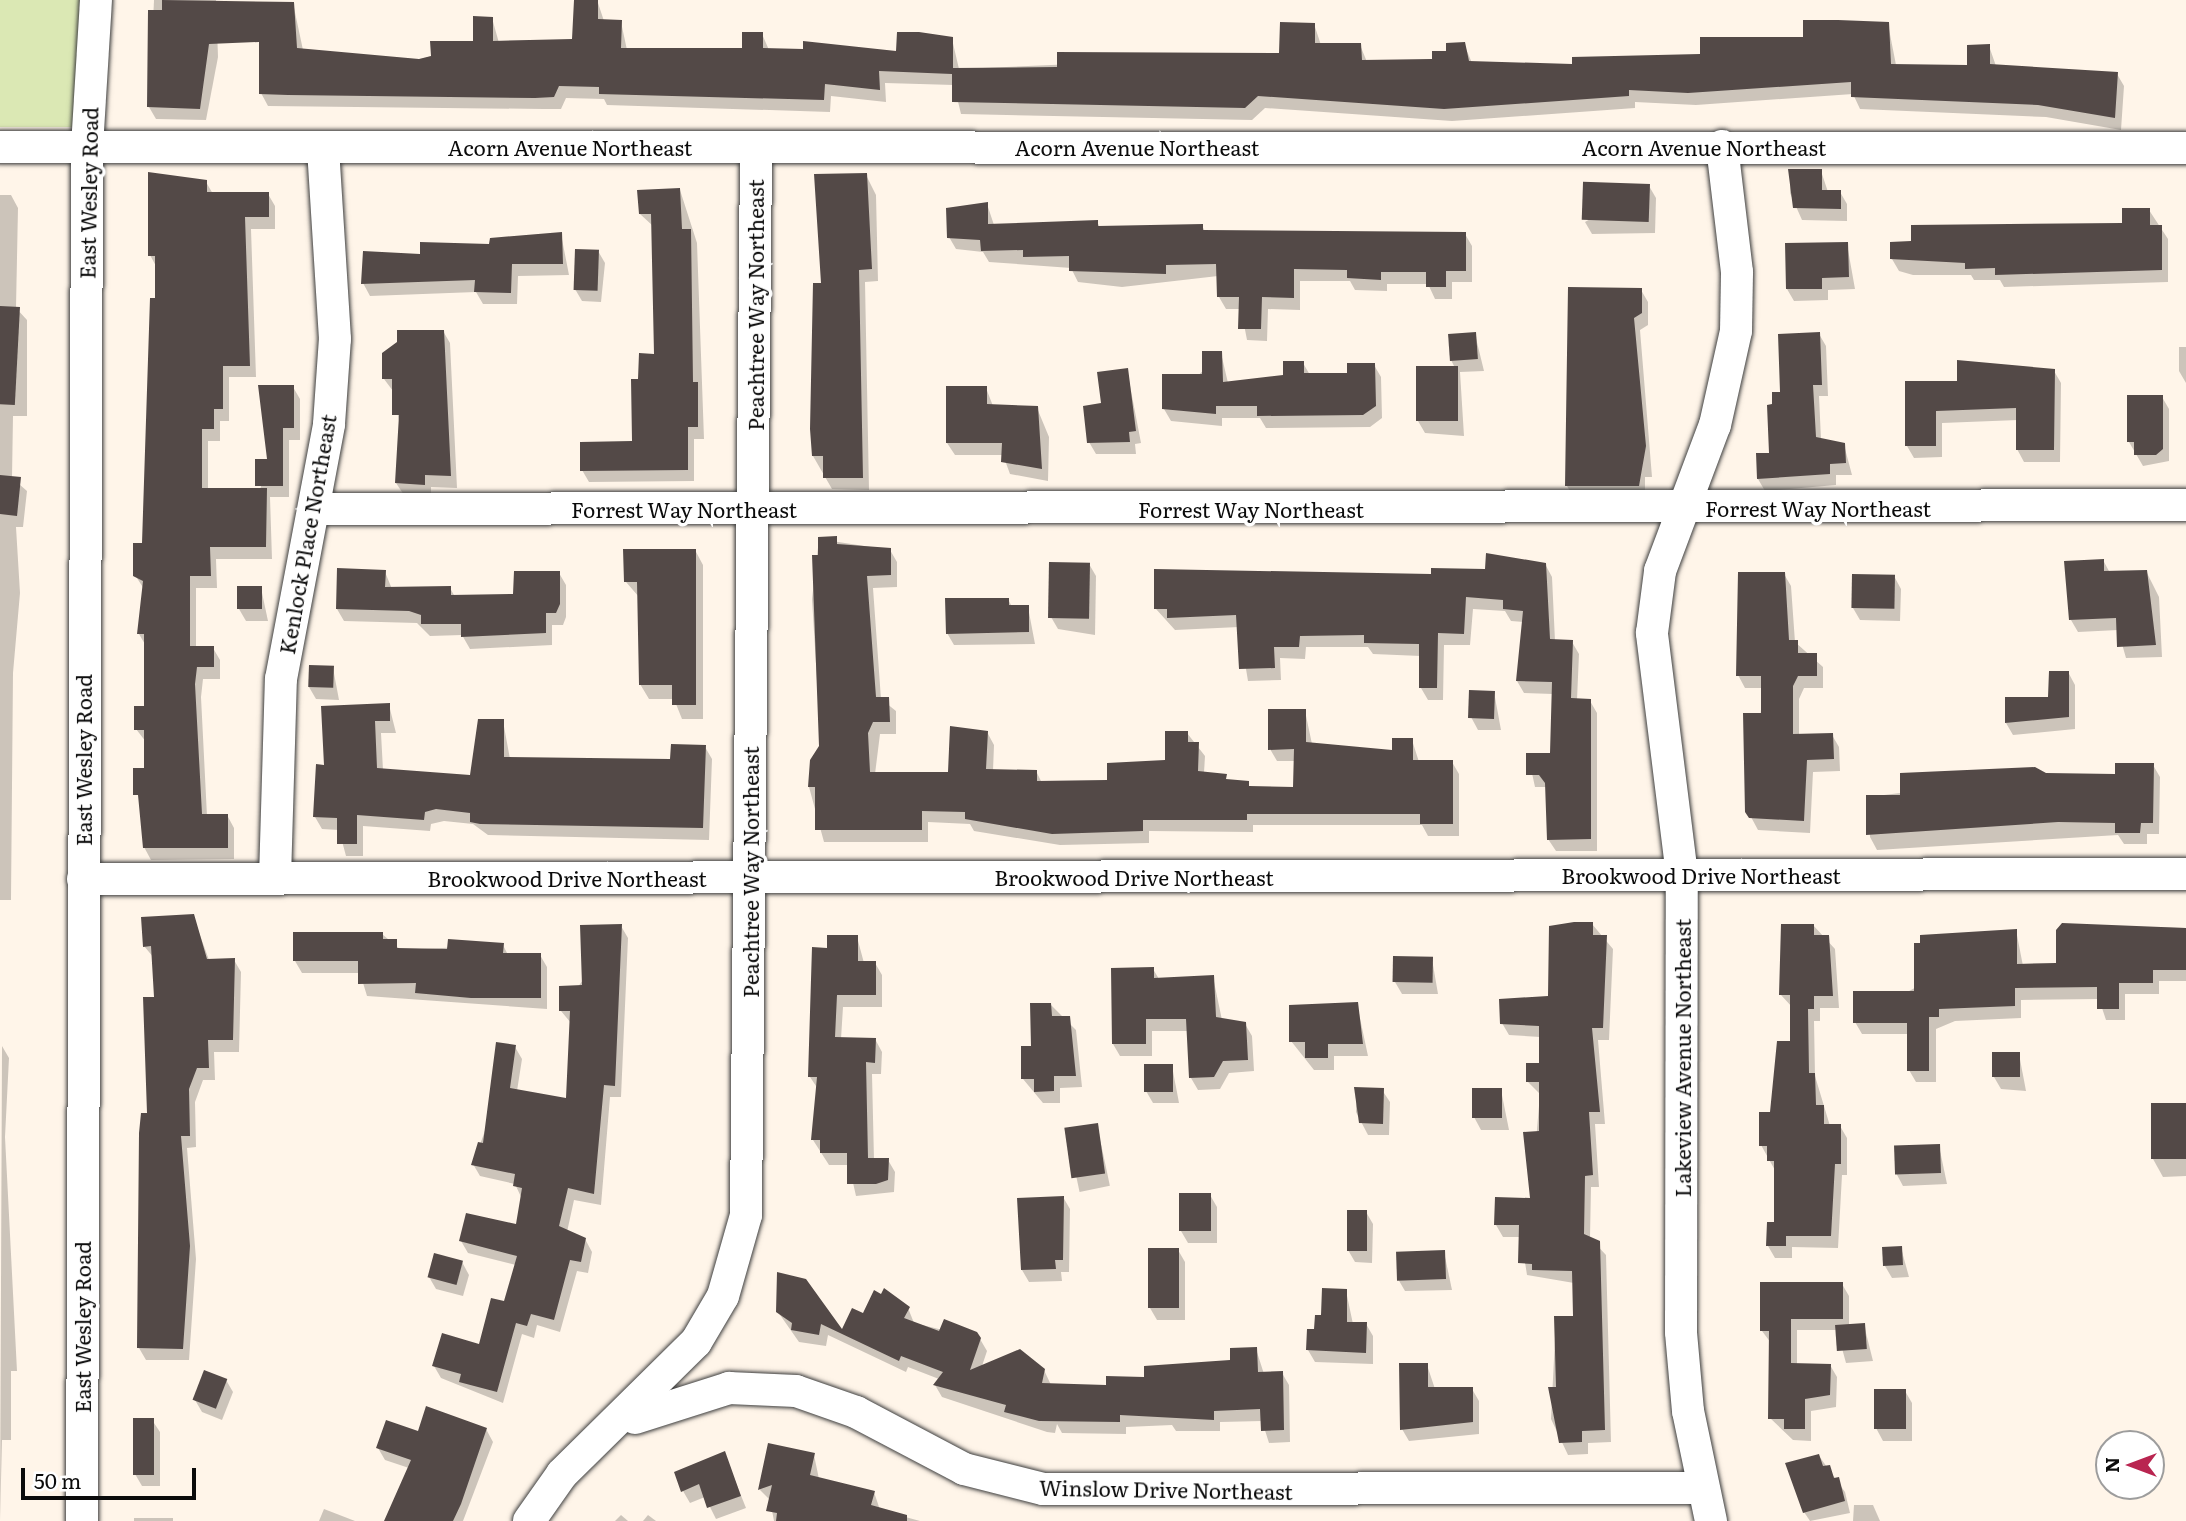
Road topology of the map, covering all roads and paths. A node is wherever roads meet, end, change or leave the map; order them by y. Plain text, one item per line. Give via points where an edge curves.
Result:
1 (96, 0) edge
2 (1722, 146) junction
3 (0, 147) edge
4 (87, 147) junction
5 (323, 147) junction
6 (756, 147) junction
7 (2186, 148) edge
8 (2186, 505) edge
9 (315, 509) junction
10 (753, 509) junction
11 (1683, 509) junction
12 (2186, 874) edge
13 (1682, 876) junction
14 (750, 877) junction
15 (275, 878) junction
16 (83, 879) junction
17 (614, 1425) junction
18 (1703, 1488) junction
19 (82, 1521) edge
20 (529, 1521) edge
21 (1711, 1521) edge

1 - 4 street, East Wesley Road
2 - 6 street, Acorn Avenue Northeast
2 - 7 street, Acorn Avenue Northeast
2 - 11 street, Lakeview Avenue Northeast via 1737,272 1736,331 1715,425
3 - 4 street, Acorn Avenue Northeast
4 - 5 street, Acorn Avenue Northeast
4 - 16 street, East Wesley Road
5 - 6 street, Acorn Avenue Northeast
5 - 9 street, Kenlock Place Northeast via 335,339
6 - 10 street, Peachtree Way Northeast
8 - 11 street, Forrest Way Northeast
9 - 10 street, Forrest Way Northeast
9 - 15 street, Kenlock Place Northeast via 281,679
10 - 11 street, Forrest Way Northeast
10 - 14 street, Peachtree Way Northeast
11 - 13 street, Lakeview Avenue Northeast via 1660,571 1652,634
12 - 13 street, Brookwood Drive Northeast
13 - 14 street, Brookwood Drive Northeast
13 - 18 street, Lakeview Avenue Northeast via 1681,1332
14 - 15 street, Brookwood Drive Northeast
14 - 17 street, Peachtree Way Northeast via 748,1186 739,1249 696,1342
15 - 16 street, Brookwood Drive Northeast
16 - 19 street, East Wesley Road
17 - 18 street, Winslow Drive Northeast via 694,1394 765,1387 831,1401 964,1469 1043,1489
17 - 20 street, Peachtree Way Northeast via 562,1474
18 - 21 street, Lakeview Avenue Northeast

